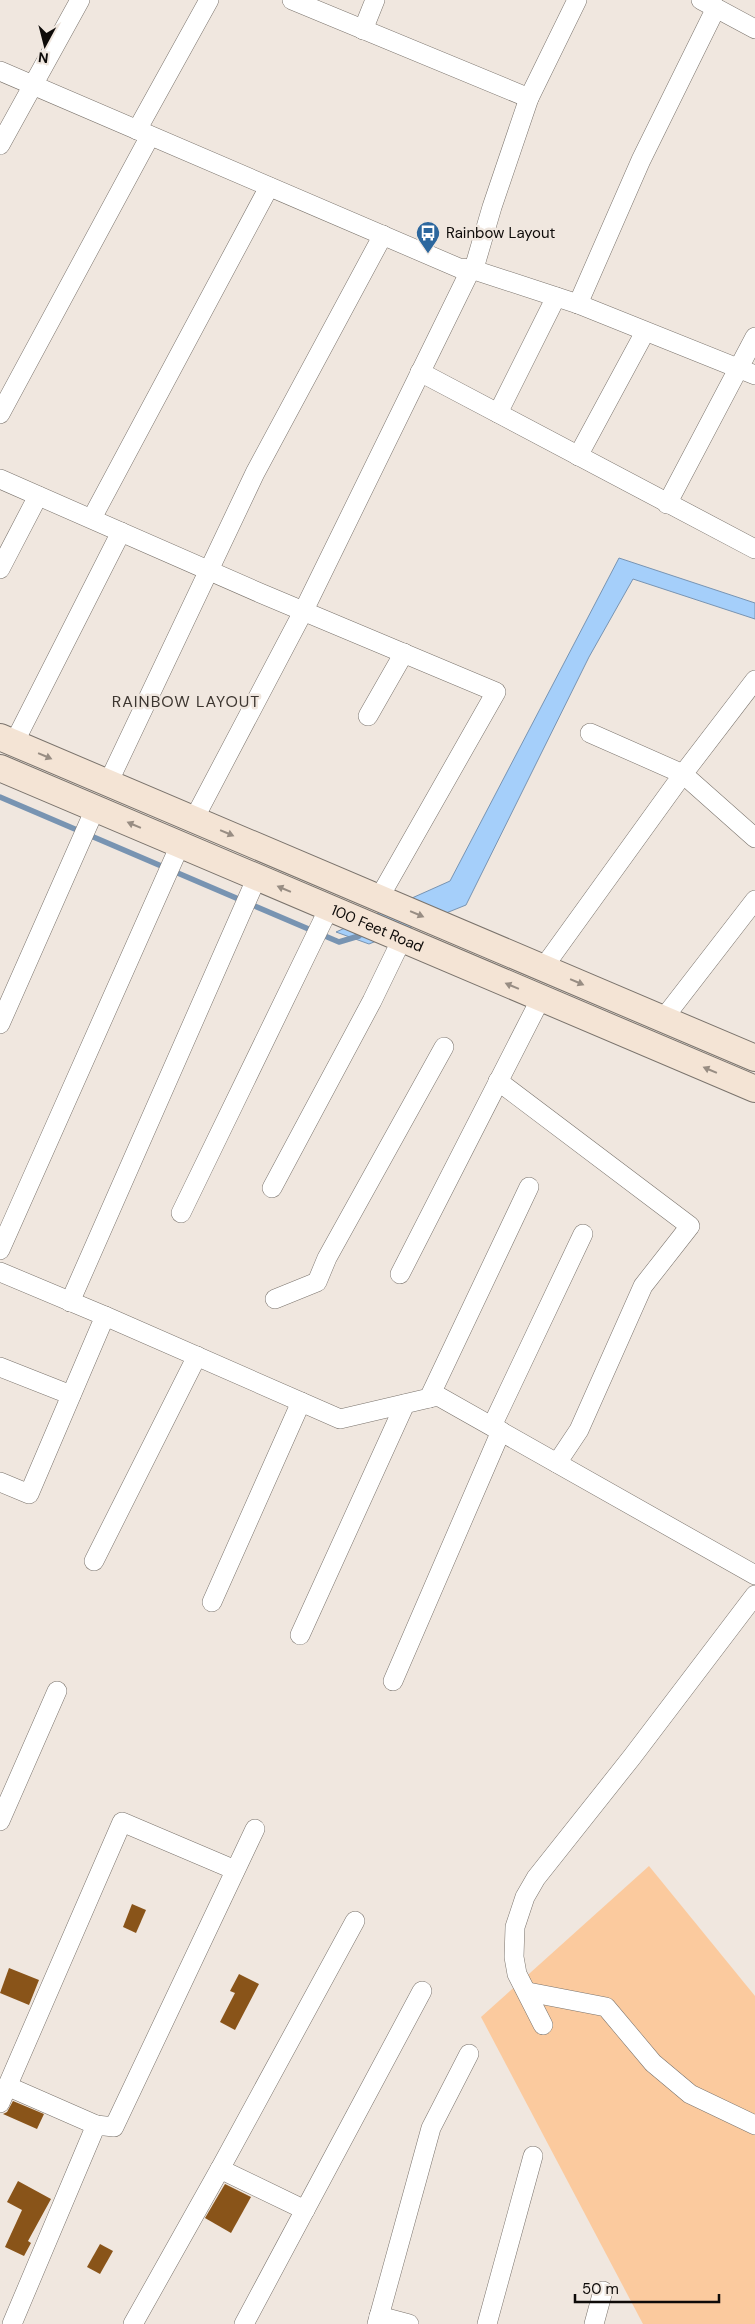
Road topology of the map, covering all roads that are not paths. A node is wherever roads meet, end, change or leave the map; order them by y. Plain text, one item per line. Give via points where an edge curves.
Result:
1 (80, 0) edge
2 (209, 0) edge
3 (292, 0) edge
4 (376, 0) edge
5 (578, 0) edge
6 (708, 4) edge
7 (755, 29) edge
8 (363, 30) junction
9 (0, 71) edge
10 (33, 85) junction
11 (530, 98) junction
12 (144, 133) junction
13 (0, 145) edge
14 (268, 187) junction
15 (383, 235) junction
16 (472, 269) junction
17 (556, 297) junction
18 (578, 304) junction
19 (645, 332) junction
20 (755, 337) edge
21 (420, 372) junction
22 (746, 372) edge
23 (498, 413) junction
24 (0, 414) edge
25 (578, 456) junction
26 (0, 480) edge
27 (38, 496) junction
28 (667, 504) junction
29 (92, 518) junction
30 (121, 532) junction
31 (755, 548) edge
32 (0, 569) edge
33 (210, 571) junction
34 (304, 610) junction
35 (404, 653) junction
36 (755, 680) edge
37 (749, 701) edge
38 (368, 716) dead end
39 (590, 733) dead end
40 (7, 740) edge
41 (1, 770) edge
42 (683, 774) junction
43 (108, 783) junction
44 (95, 809) junction
45 (194, 820) junction
46 (755, 838) edge
47 (180, 845) junction
48 (257, 877) junction
49 (379, 898) junction
50 (755, 900) edge
51 (329, 908) junction
52 (402, 939) junction
53 (544, 968) junction
54 (541, 998) junction
55 (663, 1019) junction
56 (0, 1024) edge
57 (444, 1048) dead end
58 (755, 1058) edge
59 (498, 1081) junction
60 (755, 1089) edge
61 (530, 1187) dead end
62 (272, 1188) dead end
63 (181, 1213) dead end
64 (583, 1234) dead end
65 (0, 1250) edge
66 (0, 1272) edge
67 (400, 1274) dead end
68 (276, 1299) dead end
69 (70, 1302) junction
70 (105, 1316) junction
71 (197, 1356) junction
72 (0, 1367) edge
73 (72, 1395) junction
74 (429, 1398) junction
75 (301, 1402) junction
76 (405, 1404) junction
77 (496, 1429) junction
78 (557, 1463) junction
79 (0, 1482) edge
80 (94, 1561) dead end
81 (755, 1574) edge
82 (755, 1595) edge
83 (212, 1602) dead end
84 (300, 1634) dead end
85 (393, 1681) dead end
86 (57, 1691) dead end
87 (0, 1821) edge
88 (255, 1829) dead end
89 (235, 1870) junction
90 (356, 1920) dead end
91 (422, 1991) dead end
92 (528, 1992) junction
93 (543, 2025) dead end
94 (469, 2054) dead end
95 (4, 2095) edge
96 (96, 2125) junction
97 (755, 2125) edge
98 (533, 2156) dead end
99 (220, 2169) junction
100 (305, 2210) junction
101 (603, 2291) dead end
102 (378, 2320) edge
103 (12, 2324) edge
104 (134, 2324) edge
105 (244, 2324) edge
106 (410, 2324) edge
107 (487, 2324) edge
108 (594, 2324) edge

1 - 10 street
2 - 12 street
3 - 8 street
4 - 8 street
5 - 11 street
6 - 7 street
6 - 18 street
8 - 11 street
9 - 10 street
10 - 12 street
10 - 13 street
11 - 16 street
12 - 14 street
12 - 24 street
14 - 15 street
14 - 29 street
15 - 16 street via 459,268
15 - 33 street via 255,473
16 - 17 street
16 - 21 street
17 - 18 street
17 - 23 street
18 - 19 street
19 - 22 street
19 - 25 street
20 - 22 street
21 - 23 street
21 - 34 street
22 - 28 street
23 - 25 street
25 - 28 street
26 - 27 street
27 - 29 street
27 - 32 street
28 - 31 street
29 - 30 street
30 - 33 street
30 - 40 street
33 - 34 street
33 - 43 street
34 - 35 street
34 - 45 street
35 - 38 street
35 - 49 street via 496,692
36 - 37 street
37 - 42 street
39 - 42 street
40 -> 43 main road, 100 Feet Road
41 - 44 main road, 100 Feet Road
42 - 46 street
42 - 53 street
43 - 45 main road, 100 Feet Road
47 -> 44 main road, 100 Feet Road
44 - 56 street
45 -> 49 main road, 100 Feet Road
47 - 48 main road, 100 Feet Road
47 - 65 street
51 -> 48 main road, 100 Feet Road
48 - 69 street
49 -> 53 main road, 100 Feet Road
50 - 55 street
51 - 52 main road, 100 Feet Road
51 - 63 street
54 -> 52 main road, 100 Feet Road
52 - 62 street
53 -> 55 main road, 100 Feet Road
54 - 59 street
60 -> 54 main road, 100 Feet Road
55 - 58 main road, 100 Feet Road
57 - 68 street via 327,1258 318,1282
59 - 67 street
59 - 78 street via 690,1226 644,1286 579,1430
61 - 74 street
64 - 77 street
66 - 69 street
69 - 70 street
70 - 71 street
70 - 73 street
71 - 75 street
71 - 80 street
72 - 73 street
73 - 79 street via 29,1494
74 - 76 street
74 - 77 street via 438,1396
75 - 76 street via 340,1419
75 - 83 street
76 - 84 street
77 - 78 street
77 - 85 street
78 - 81 street
82 - 92 street via 536,1878 525,1897 515,1927 514,1957 517,1974
86 - 87 street
88 - 89 street
89 - 95 street via 122,1822
89 - 96 street via 114,2127
90 - 99 street
91 - 100 street
92 - 93 street
92 - 97 street via 606,2007 653,2063 690,2094
94 - 102 street via 431,2128
95 - 96 street
96 - 103 street
98 - 107 street
99 - 100 street
99 - 104 street
100 - 105 street
101 - 108 street
102 - 106 street

